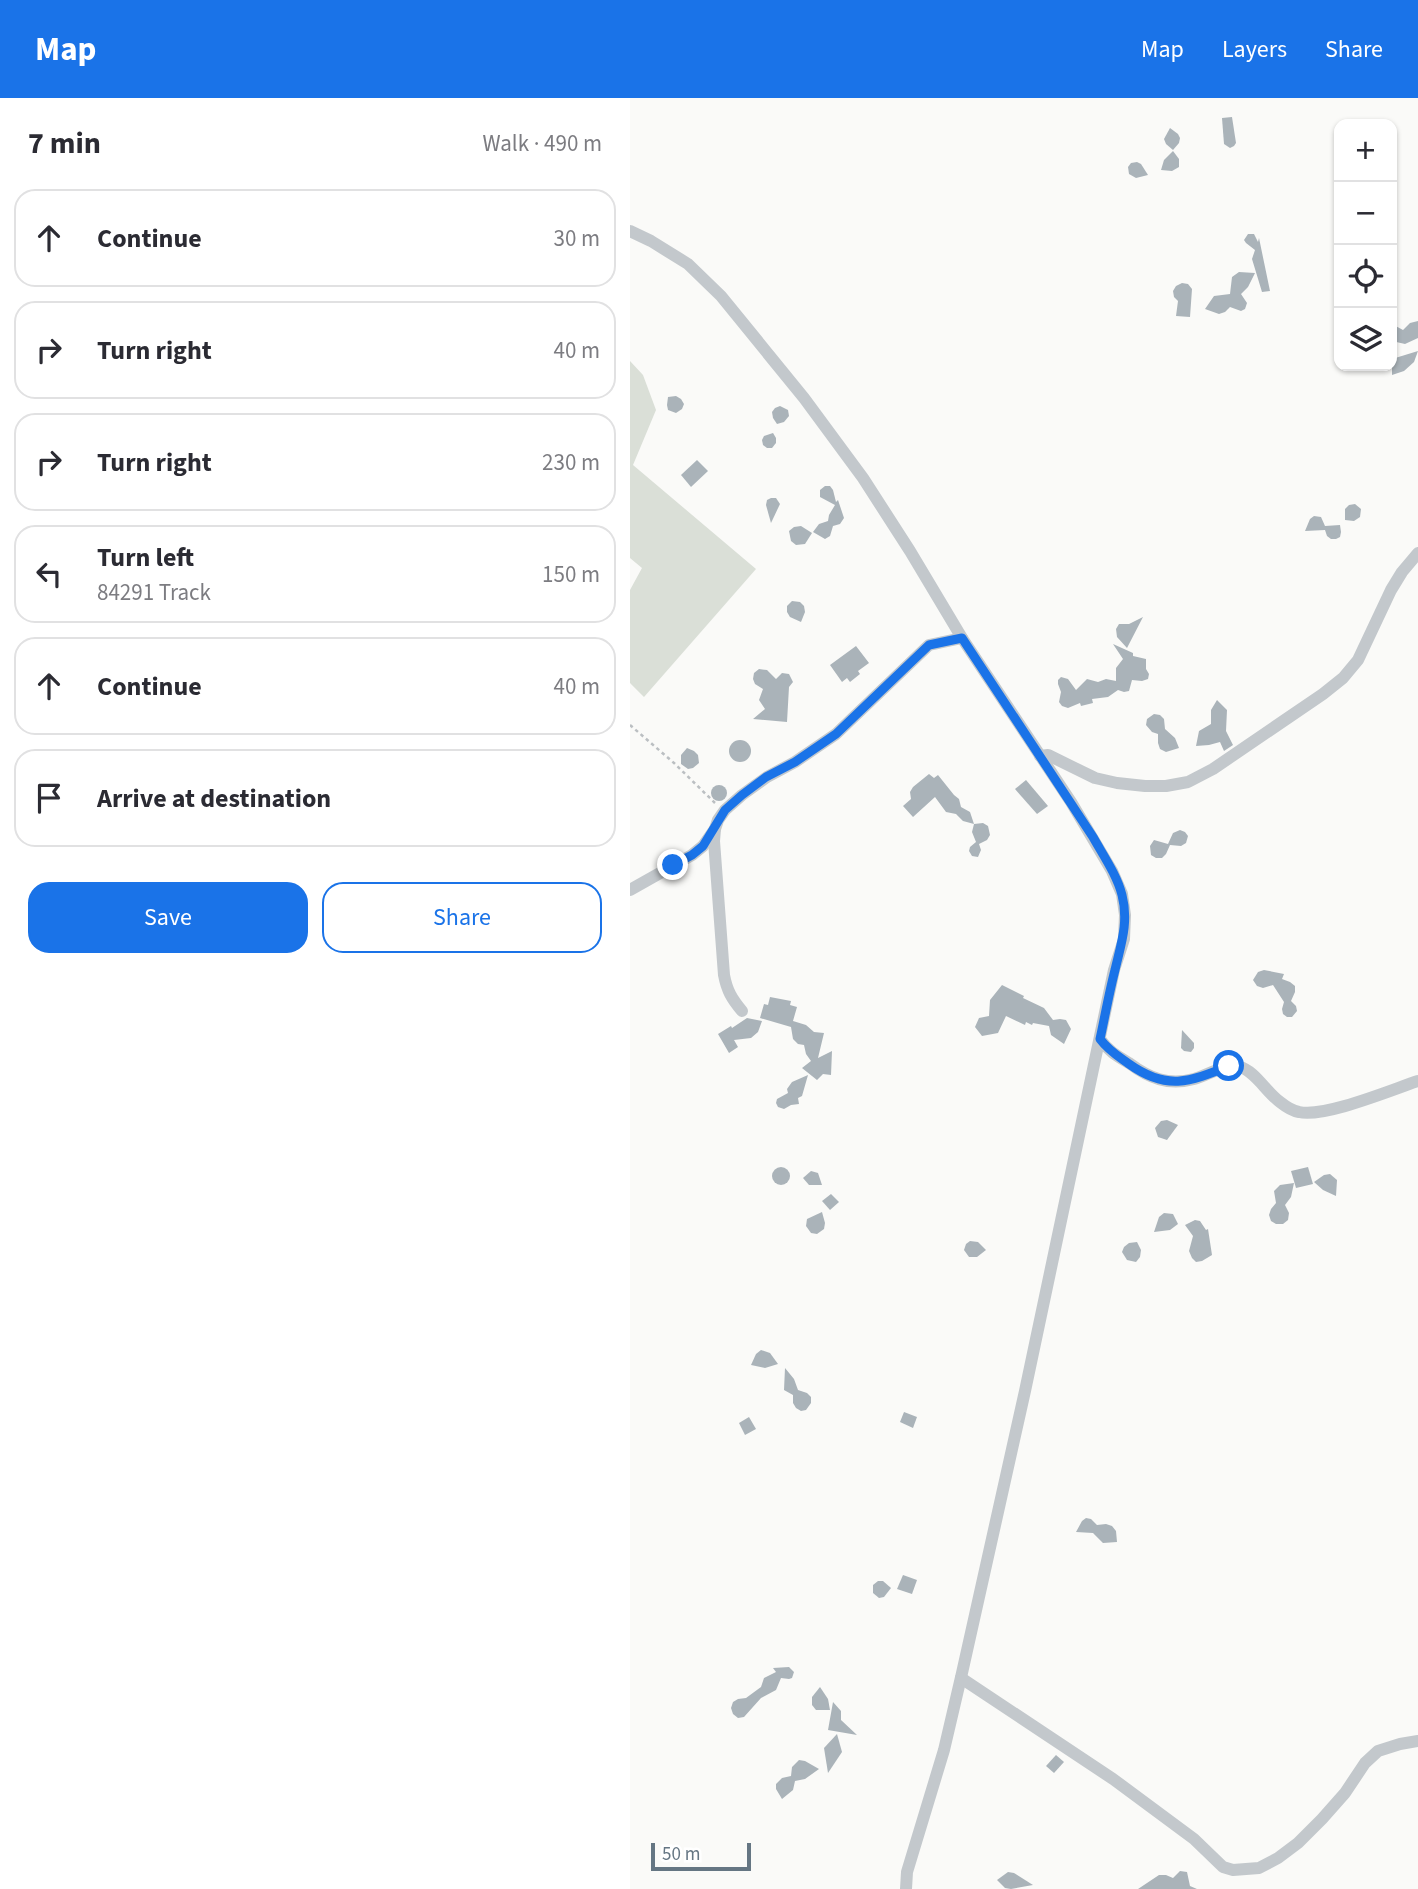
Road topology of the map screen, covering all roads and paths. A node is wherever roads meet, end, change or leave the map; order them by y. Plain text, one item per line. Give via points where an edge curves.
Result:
1 (630, 231) edge
2 (1418, 554) edge
3 (962, 638) junction
4 (630, 725) edge
5 (1040, 756) junction
6 (725, 810) junction
7 (715, 829) junction
8 (630, 890) edge
9 (742, 1011) dead end
10 (1100, 1039) junction
11 (1418, 1081) edge
12 (961, 1678) junction
13 (1418, 1741) edge
14 (906, 1889) edge

1 - 3 street via 688,264 756,337 863,478
2 - 5 street via 1391,590 1358,660 1343,678 1213,769 1188,782 1145,786 1095,778 1048,755
3 - 5 street
3 - 6 street via 929,645 836,734 766,777
4 - 6 path
5 - 10 street via 1093,837 1122,894 1124,939
6 - 7 street
7 - 8 street via 692,855
7 - 9 street via 724,975 730,997
10 - 11 street via 1119,1058 1163,1081 1177,1082 1239,1066 1297,1112 1332,1109
10 - 12 street
12 - 13 street via 1113,1779 1233,1871 1259,1868 1278,1858 1322,1819 1378,1751
12 - 14 street

